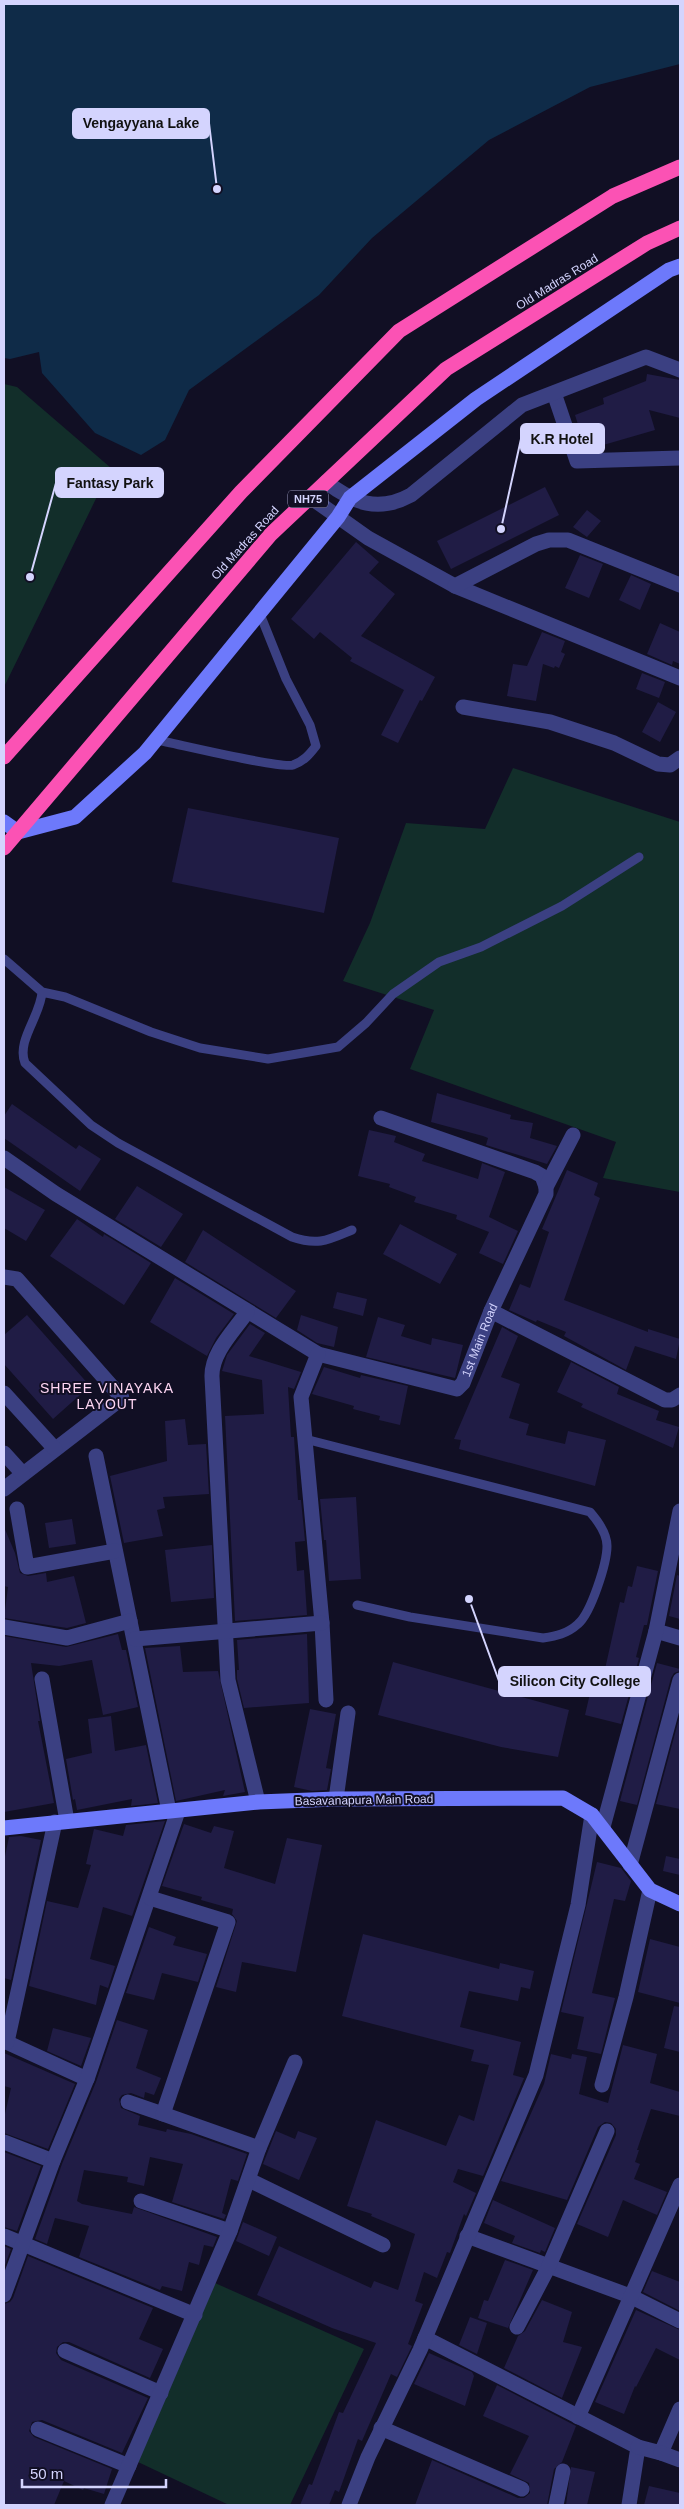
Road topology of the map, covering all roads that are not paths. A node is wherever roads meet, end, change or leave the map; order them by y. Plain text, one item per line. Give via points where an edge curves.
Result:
1 (680, 168) edge
2 (680, 228) edge
3 (680, 266) edge
4 (680, 370) edge
5 (554, 392) junction
6 (680, 458) edge
7 (326, 482) junction
8 (310, 496) junction
9 (350, 498) junction
10 (338, 517) junction
11 (680, 585) edge
12 (455, 586) junction
13 (260, 614) junction
14 (680, 678) edge
15 (463, 707) dead end
16 (157, 740) junction
17 (4, 757) edge
18 (680, 758) edge
19 (4, 822) edge
20 (18, 832) junction
21 (4, 848) edge
22 (639, 857) dead end
23 (4, 959) edge
24 (42, 992) junction
25 (381, 1118) dead end
26 (573, 1135) dead end
27 (4, 1158) edge
28 (546, 1187) junction
29 (352, 1230) dead end
30 (4, 1277) edge
31 (492, 1311) junction
32 (247, 1312) junction
33 (318, 1354) junction
34 (4, 1393) edge
35 (680, 1395) edge
36 (305, 1439) junction
37 (56, 1449) junction
38 (4, 1454) edge
39 (96, 1456) dead end
40 (23, 1474) junction
41 (4, 1489) edge
42 (17, 1509) dead end
43 (680, 1511) edge
44 (115, 1551) junction
45 (357, 1605) dead end
46 (130, 1621) junction
47 (322, 1623) junction
48 (4, 1627) edge
49 (226, 1631) junction
50 (656, 1631) junction
51 (680, 1638) edge
52 (135, 1639) junction
53 (42, 1679) dead end
54 (680, 1680) edge
55 (326, 1700) dead end
56 (348, 1713) dead end
57 (336, 1799) junction
58 (258, 1802) junction
59 (174, 1811) junction
60 (592, 1815) junction
61 (61, 1821) junction
62 (603, 1827) junction
63 (4, 1828) edge
64 (630, 1865) junction
65 (650, 1890) junction
66 (150, 1898) junction
67 (680, 1904) edge
68 (5, 2042) edge
69 (295, 2062) dead end
70 (86, 2079) junction
71 (602, 2085) dead end
72 (128, 2102) dead end
73 (163, 2114) junction
74 (607, 2131) dead end
75 (4, 2142) edge
76 (259, 2148) junction
77 (53, 2161) junction
78 (249, 2180) junction
79 (680, 2185) edge
80 (141, 2201) dead end
81 (230, 2230) junction
82 (4, 2236) edge
83 (467, 2236) junction
84 (22, 2243) junction
85 (383, 2244) dead end
86 (548, 2268) junction
87 (4, 2295) edge
88 (630, 2296) junction
89 (195, 2314) junction
90 (680, 2321) edge
91 (517, 2326) dead end
92 (425, 2338) junction
93 (65, 2351) dead end
94 (161, 2393) junction
95 (680, 2408) edge
96 (578, 2417) junction
97 (382, 2428) junction
98 (38, 2429) dead end
99 (638, 2447) junction
100 (661, 2453) junction
101 (680, 2460) edge
102 (129, 2466) junction
103 (563, 2471) dead end
104 (522, 2489) dead end
105 (112, 2505) edge
106 (349, 2505) edge
107 (556, 2505) edge
108 (629, 2505) edge

1 - 17 highway via 613,196 399,330 241,492
2 - 7 highway, Old Madras Road / NH75 via 647,243 446,369
3 - 9 street via 669,270 476,399
4 - 5 street via 646,357
5 - 6 street via 577,461
5 - 9 street via 508,414 396,504 380,506
7 - 8 highway, Old Madras Road / NH75
7 - 9 street
8 - 10 street
8 - 20 highway, Old Madras Road / NH75 via 270,534
9 - 10 street
10 - 12 street via 368,538
10 - 13 street
11 - 12 street via 568,540 549,540
12 - 14 street
13 - 16 street
13 - 16 lane via 286,679 310,725 316,746 308,757 291,766 272,764
15 - 18 street via 550,722 614,743 658,764 670,765
16 - 20 street via 75,817
19 - 20 street
20 - 21 highway, Old Madras Road / NH75
22 - 24 lane via 562,906 481,947 439,962 393,994 338,1047 268,1059 200,1048 66,997
23 - 24 lane
24 - 29 lane via 42,1002 22,1049 22,1057 90,1124 118,1143 292,1237 306,1242 322,1242
25 - 28 street via 535,1172 542,1176
26 - 28 street, 1st Main Road
27 - 32 street via 56,1194
28 - 31 street, 1st Main Road via 546,1194
30 - 37 street via 17,1279 122,1398
31 - 33 street, 1st Main Road via 463,1383 457,1389
31 - 35 street via 665,1400
32 - 33 street
32 - 49 street via 212,1368
33 - 36 street via 300,1398
34 - 37 street
36 - 45 lane via 590,1512 600,1523 607,1545 594,1598 579,1624 562,1635 542,1638 410,1617
36 - 47 street
37 - 40 street
38 - 40 street
39 - 44 street
40 - 41 street
42 - 44 street via 27,1567
43 - 50 street
44 - 46 street
46 - 48 street via 67,1638
46 - 52 street
47 - 49 street
47 - 55 street
49 - 52 street
49 - 58 street via 228,1680
50 - 51 street
50 - 62 street
52 - 59 street
53 - 61 street
54 - 64 street
56 - 57 street
57 - 58 street, Basavanapura Main Road
57 - 60 street, Basavanapura Main Road via 564,1798
58 - 59 street, Basavanapura Main Road
59 - 61 street, Basavanapura Main Road
59 - 66 street
60 - 62 street, Basavanapura Main Road
60 - 83 street via 578,1905 536,2075
61 - 63 street, Basavanapura Main Road
61 - 68 street
62 - 64 street, Basavanapura Main Road
64 - 65 street, Basavanapura Main Road
65 - 67 street, Basavanapura Main Road
65 - 71 street
66 - 70 street
66 - 73 street via 228,1922
68 - 70 street
69 - 76 street
70 - 77 street
72 - 73 street
73 - 76 street
74 - 86 street
75 - 77 street
76 - 78 street
77 - 84 street
78 - 81 street
78 - 85 street
79 - 88 street
80 - 81 street
81 - 89 street
82 - 84 street
83 - 86 street
83 - 92 street
84 - 87 street
84 - 89 street
86 - 88 street
86 - 91 street
88 - 90 street
88 - 96 street
89 - 94 street
92 - 96 street
92 - 97 street
93 - 94 street
94 - 102 street
95 - 100 street
96 - 99 street
97 - 104 street
97 - 106 street
98 - 102 street
99 - 100 street
99 - 108 street
100 - 101 street
102 - 105 street
103 - 107 street

